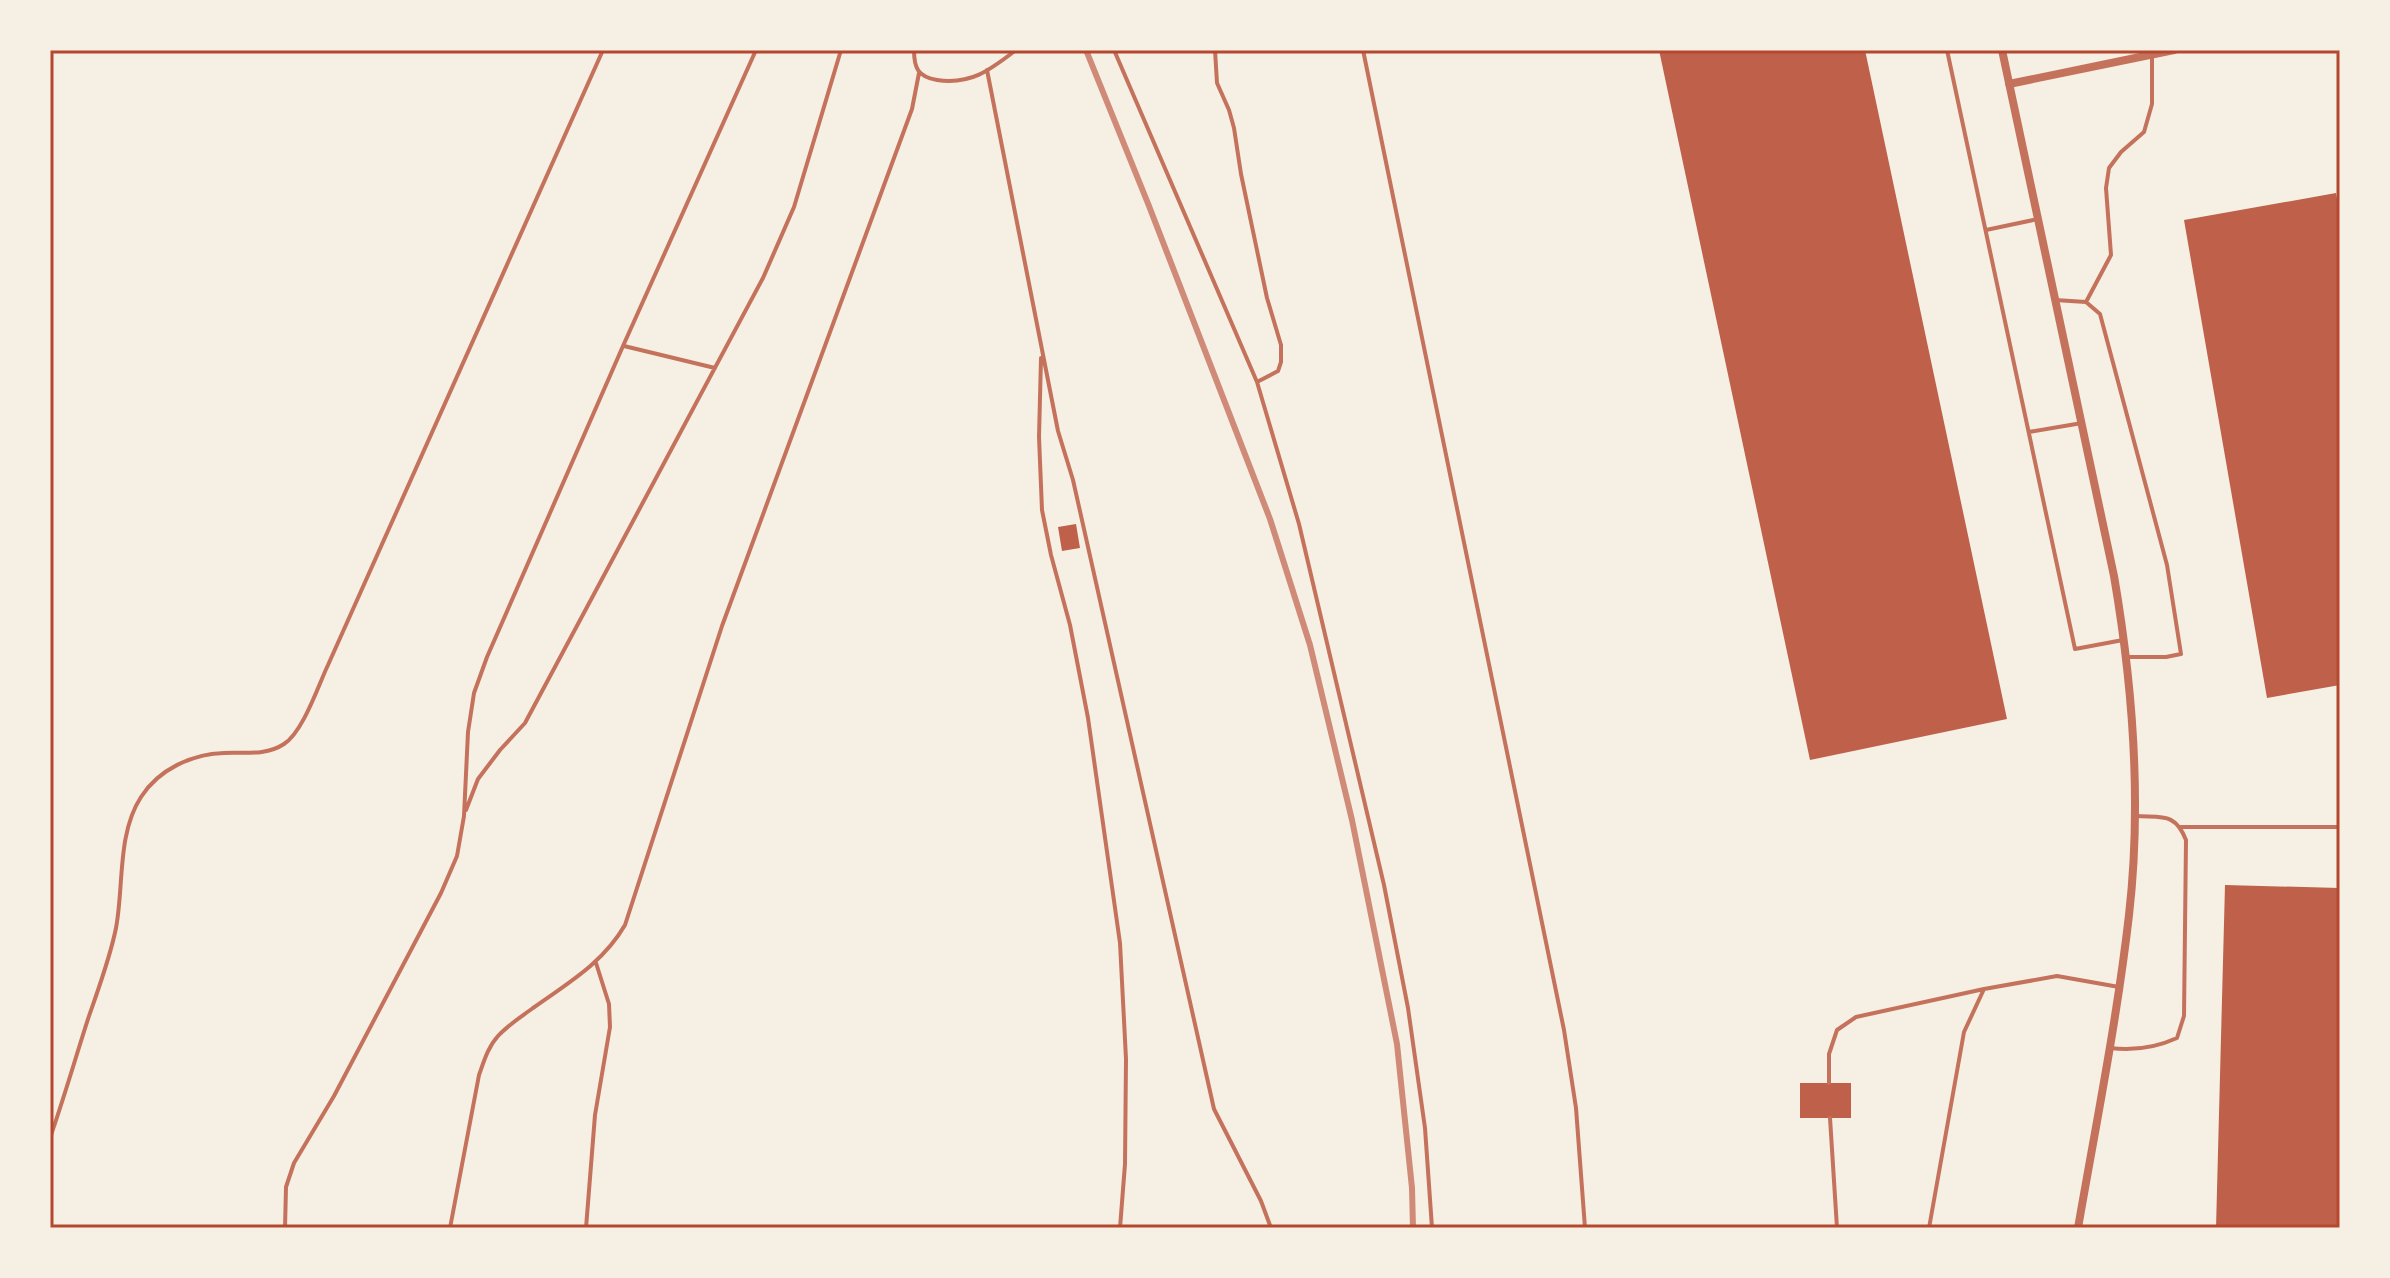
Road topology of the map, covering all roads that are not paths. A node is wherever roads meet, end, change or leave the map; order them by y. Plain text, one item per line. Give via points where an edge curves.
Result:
1 (603, 50) edge
2 (756, 50) edge
3 (841, 50) edge
4 (914, 50) edge
5 (1016, 50) edge
6 (1114, 50) edge
7 (1215, 50) edge
8 (1363, 50) edge
9 (1947, 50) edge
10 (2002, 50) edge
11 (2174, 50) edge
12 (2152, 53) junction
13 (987, 70) junction
14 (919, 73) junction
15 (2009, 84) junction
16 (2038, 219) junction
17 (1986, 230) junction
18 (2055, 300) junction
19 (2086, 302) junction
20 (623, 346) junction
21 (1041, 349) junction
22 (715, 368) junction
23 (1257, 382) junction
24 (2082, 423) junction
25 (2029, 432) junction
26 (2125, 640) junction
27 (2128, 657) junction
28 (464, 816) junction
29 (2135, 816) junction
30 (2181, 827) junction
31 (2340, 827) edge
32 (596, 963) junction
33 (2119, 987) junction
34 (1984, 989) junction
35 (2108, 1047) junction
36 (1829, 1083) dead end
37 (1830, 1118) dead end
38 (50, 1138) edge
39 (285, 1228) edge
40 (450, 1228) edge
41 (586, 1228) edge
42 (1120, 1228) edge
43 (1271, 1228) edge
44 (1432, 1228) edge
45 (1585, 1228) edge
46 (1837, 1228) edge
47 (1929, 1228) edge
48 (2078, 1228) edge

1 - 38 lane via 297,730 269,750 185,760 141,796 126,841 116,929
2 - 20 lane
3 - 22 lane via 794,207
4 - 14 lane
5 - 13 lane
6 - 23 lane
7 - 23 lane via 1217,83 1234,128 1282,354 1278,371
8 - 45 lane via 1564,1030
9 - 17 lane
10 - 15 street
11 - 12 street
12 - 15 street
12 - 19 lane via 2152,104 2144,132 2109,168 2111,255
13 - 14 lane via 955,82
13 - 21 lane
14 - 32 lane via 912,109 722,626 625,925
15 - 16 street
16 - 17 lane
16 - 18 street
17 - 25 lane
18 - 19 lane
18 - 24 street
19 - 27 lane via 2100,314 2167,565 2181,654
20 - 22 lane
20 - 28 lane via 474,693
21 - 42 lane via 1042,510 1088,718 1120,943 1126,1059
21 - 43 lane via 1214,1109
22 - 28 lane via 525,723 478,779
23 - 44 lane via 1299,524 1384,885 1425,1128
24 - 25 lane
24 - 26 street
25 - 26 lane via 2075,649
26 - 27 street
27 - 29 street
28 - 39 lane via 457,856 441,893 294,1163 286,1187
29 - 30 lane via 2171,818
29 - 33 street
30 - 31 lane
30 - 35 lane via 2186,840 2184,1016 2177,1038 2131,1050
32 - 40 lane via 514,1022 488,1051
32 - 41 lane via 605,984 610,1027 595,1115
33 - 34 lane via 2057,976
33 - 35 street
34 - 36 lane via 1856,1017 1837,1030 1829,1054
34 - 47 lane via 1964,1032
35 - 48 street
37 - 46 lane

